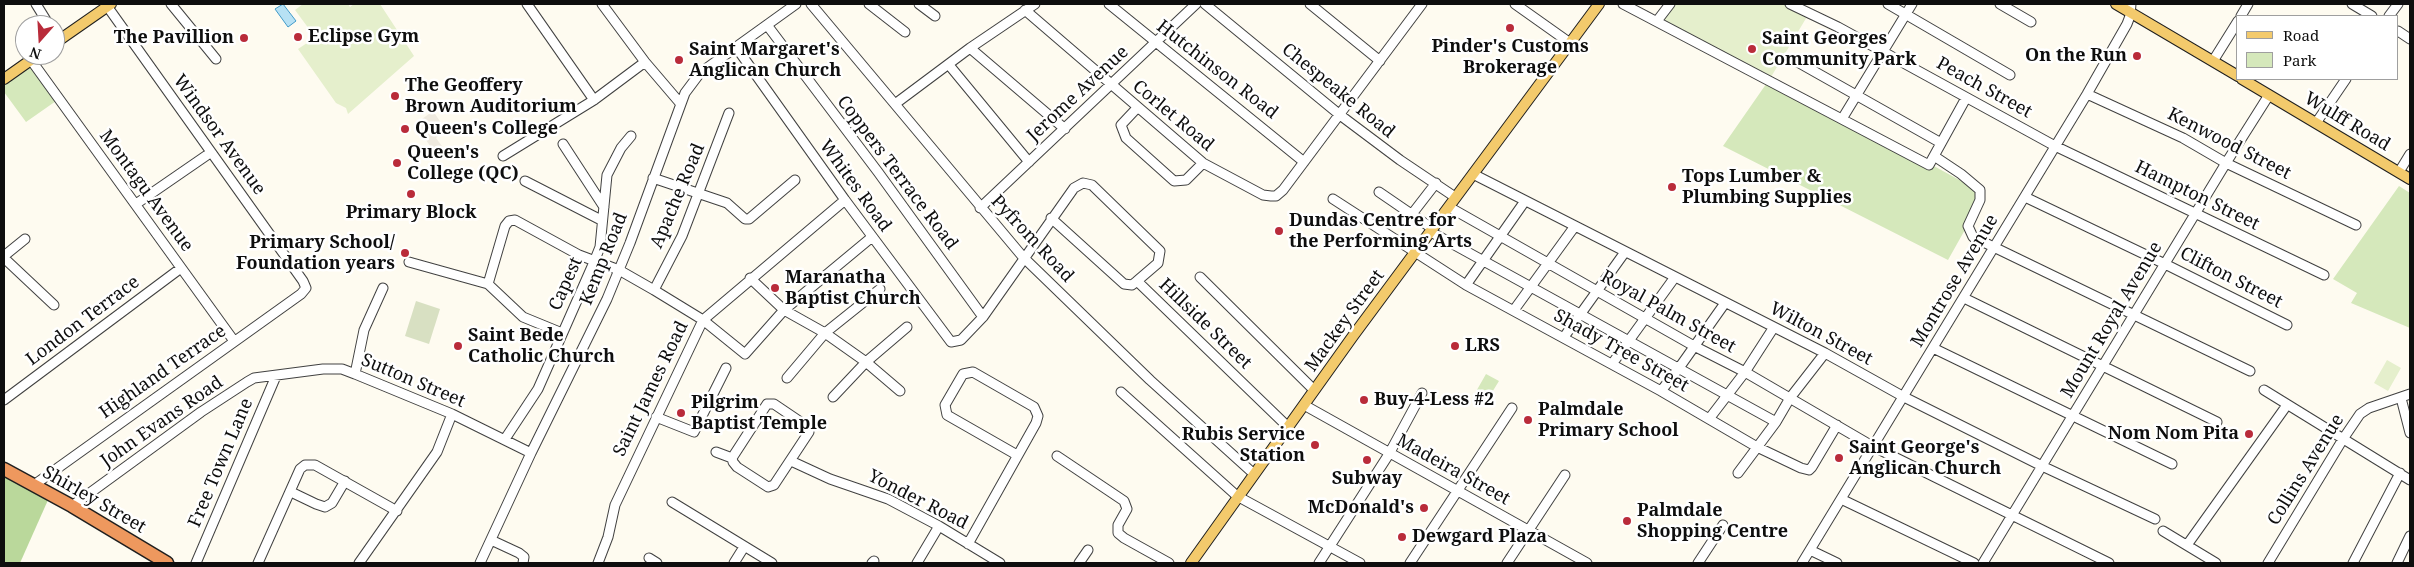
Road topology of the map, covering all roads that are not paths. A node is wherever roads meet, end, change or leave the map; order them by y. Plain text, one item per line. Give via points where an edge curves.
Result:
1 (36, 4) edge
2 (171, 4) edge
3 (527, 4) edge
4 (796, 4) edge
5 (811, 4) edge
6 (869, 4) edge
7 (919, 4) edge
8 (1035, 4) edge
9 (1109, 4) edge
10 (1196, 4) edge
11 (1205, 4) edge
12 (1310, 4) edge
13 (1515, 4) edge
14 (1599, 4) edge
15 (1624, 4) edge
16 (1670, 4) edge
17 (1790, 4) edge
18 (1888, 4) edge
19 (1912, 4) edge
20 (2000, 4) edge
21 (2116, 4) edge
22 (2248, 4) edge
23 (2352, 4) edge
24 (2398, 4) edge
25 (109, 5) edge
26 (607, 6) edge
27 (1417, 6) edge
28 (2130, 8) edge
29 (1026, 10) junction
30 (1906, 13) junction
31 (43, 15) edge
32 (2241, 15) edge
33 (2370, 15) edge
34 (2390, 15) edge
35 (935, 16) dead end
36 (1657, 22) junction
37 (2031, 22) dead end
38 (2236, 24) edge
39 (767, 25) junction
40 (904, 32) dead end
41 (65, 33) edge
42 (2399, 33) edge
43 (2410, 39) edge
44 (1570, 43) junction
45 (1156, 44) junction
46 (736, 47) junction
47 (970, 48) junction
48 (1883, 52) junction
49 (216, 59) dead end
50 (1794, 60) dead end
51 (1380, 61) junction
52 (645, 62) junction
53 (2213, 62) junction
54 (25, 65) edge
55 (40, 65) edge
56 (949, 65) junction
57 (2010, 75) dead end
58 (2236, 75) edge
59 (4, 79) edge
60 (2244, 80) edge
61 (2345, 80) edge
62 (1111, 86) junction
63 (1857, 94) junction
64 (2087, 94) junction
65 (2269, 95) junction
66 (1966, 98) junction
67 (594, 100) junction
68 (680, 103) junction
69 (895, 104) junction
70 (1137, 108) junction
71 (729, 113) dead end
72 (1340, 114) junction
73 (1842, 119) junction
74 (2316, 123) junction
75 (1065, 129) junction
76 (631, 136) dead end
77 (563, 144) dead end
78 (1940, 144) junction
79 (2055, 146) junction
80 (210, 152) junction
81 (2410, 154) edge
82 (503, 156) dead end
83 (1934, 156) junction
84 (1029, 162) junction
85 (1304, 162) junction
86 (1203, 163) junction
87 (2226, 163) junction
88 (2399, 172) junction
89 (1473, 174) junction
90 (653, 178) junction
91 (2410, 179) edge
92 (795, 180) dead end
93 (525, 181) dead end
94 (1436, 183) junction
95 (1379, 192) dead end
96 (699, 195) junction
97 (1455, 197) junction
98 (2025, 197) junction
99 (1334, 199) dead end
100 (845, 200) junction
101 (1525, 201) junction
102 (136, 204) junction
103 (604, 207) junction
104 (1449, 207) junction
105 (980, 208) junction
106 (2195, 213) junction
107 (1412, 214) junction
108 (1051, 218) junction
109 (601, 220) junction
110 (2356, 225) dead end
111 (1575, 226) junction
112 (1432, 231) junction
113 (872, 237) junction
114 (1500, 238) junction
115 (25, 239) dead end
116 (1995, 246) junction
117 (1625, 252) junction
118 (1416, 254) junction
119 (4, 257) edge
120 (1023, 257) junction
121 (1483, 261) junction
122 (409, 262) dead end
123 (594, 262) junction
124 (1549, 264) junction
125 (2165, 264) junction
126 (181, 268) junction
127 (619, 270) junction
128 (2324, 275) dead end
129 (1200, 277) dead end
130 (1675, 277) junction
131 (750, 278) junction
132 (1137, 281) junction
133 (304, 283) joint
134 (488, 284) junction
135 (1466, 286) junction
136 (384, 288) dead end
137 (880, 289) dead end
138 (1531, 289) junction
139 (654, 290) junction
140 (1596, 292) junction
141 (1964, 298) junction
142 (1725, 303) junction
143 (54, 305) dead end
144 (784, 310) junction
145 (1514, 310) junction
146 (2135, 314) junction
147 (1579, 315) junction
148 (983, 316) junction
149 (1645, 318) junction
150 (703, 320) junction
151 (2286, 324) dead end
152 (908, 327) dead end
153 (1774, 327) junction
154 (562, 332) junction
155 (825, 333) junction
156 (1564, 337) junction
157 (1629, 340) junction
158 (234, 341) junction
159 (1694, 346) junction
160 (1934, 348) junction
161 (1826, 353) junction
162 (866, 362) junction
163 (1612, 364) junction
164 (2103, 366) junction
165 (726, 368) dead end
166 (1680, 368) junction
167 (2250, 371) dead end
168 (1745, 372) junction
169 (355, 374) junction
170 (276, 376) junction
171 (787, 378) dead end
172 (1314, 390) junction
173 (1661, 390) junction
174 (2264, 390) dead end
175 (900, 391) dead end
176 (1122, 392) dead end
177 (1422, 393) dead end
178 (2410, 394) edge
179 (1728, 395) junction
180 (833, 397) dead end
181 (1904, 397) junction
182 (1790, 398) junction
183 (2401, 398) junction
184 (4, 400) edge
185 (1304, 405) junction
186 (2287, 405) junction
187 (1512, 408) dead end
188 (452, 414) junction
189 (2073, 416) junction
190 (656, 417) junction
191 (1709, 419) junction
192 (1776, 422) junction
193 (2217, 422) dead end
194 (1837, 425) junction
195 (1288, 427) junction
196 (2410, 433) edge
197 (505, 439) junction
198 (2343, 439) junction
199 (1872, 446) junction
200 (1757, 447) junction
201 (716, 452) dead end
202 (531, 454) junction
203 (1389, 454) junction
204 (1017, 455) junction
205 (1057, 456) dead end
206 (732, 458) junction
207 (792, 461) junction
208 (2172, 464) dead end
209 (2042, 466) junction
210 (4, 468) edge
211 (2400, 473) junction
212 (1254, 474) junction
213 (1738, 474) dead end
214 (1565, 475) dead end
215 (2410, 480) edge
216 (344, 481) junction
217 (34, 485) junction
218 (1456, 490) junction
219 (291, 492) junction
220 (1237, 496) junction
221 (1841, 499) junction
222 (672, 502) dead end
223 (72, 506) junction
224 (397, 511) junction
225 (2012, 516) junction
226 (2155, 519) dead end
227 (1723, 525) dead end
228 (939, 526) junction
229 (1530, 530) junction
230 (2163, 531) dead end
231 (2410, 536) edge
232 (491, 540) junction
233 (968, 544) junction
234 (2186, 545) junction
235 (744, 546) junction
236 (1329, 548) junction
237 (1088, 550) dead end
238 (1810, 550) junction
239 (166, 563) edge
240 (196, 563) edge
241 (258, 563) edge
242 (360, 563) edge
243 (480, 563) edge
244 (523, 563) edge
245 (598, 563) edge
246 (734, 563) edge
247 (772, 563) edge
248 (917, 563) edge
249 (1000, 563) edge
250 (1079, 563) edge
251 (1169, 563) edge
252 (1191, 563) edge
253 (1319, 563) edge
254 (1360, 563) edge
255 (1410, 563) edge
256 (1507, 563) edge
257 (1587, 563) edge
258 (1698, 563) edge
259 (1802, 563) edge
260 (1837, 563) edge
261 (1974, 563) edge
262 (1984, 563) edge
263 (2109, 563) edge
264 (2216, 563) edge
265 (2268, 563) edge
266 (2354, 563) edge
267 (2398, 563) edge

1 - 31 street
2 - 49 street
3 - 67 street
4 - 39 street, Kemp Road
5 - 69 street, Pyfrom Road
6 - 40 street
7 - 35 street
8 - 29 street
9 - 45 street, Hutchinson Road
10 - 45 street, Jerome Avenue
11 - 72 street, Chespeake Road
12 - 51 street
13 - 44 street
14 - 44 main road, Mackey Street
15 - 36 street
16 - 36 street
17 - 48 street, Peach Street
18 - 30 street
19 - 30 street
20 - 37 street
21 - 28 main road
22 - 32 street
23 - 33 street
24 - 34 street
25 - 41 main road
25 - 80 street, Windsor Avenue
26 - 52 street
27 - 51 street
28 - 53 main road
28 - 64 street, Montrose Avenue via 2127,24
29 - 47 street
29 - 62 street, Corlet Road
30 - 48 street
30 - 57 street
36 - 73 street
38 - 53 street
39 - 46 street, Kemp Road
39 - 148 street, Coppers Terrace Road
42 - 43 street
44 - 89 main road, Mackey Street
45 - 62 street, Jerome Avenue
45 - 85 street, Hutchinson Road
46 - 68 street, Kemp Road via 695,78
46 - 100 street, Whites Road
47 - 56 street
47 - 75 street
48 - 63 street
48 - 66 street, Peach Street
50 - 63 street
51 - 72 street
52 - 67 street
52 - 68 street
53 - 58 main road
54 - 59 main road
55 - 102 street, Montagu Avenue
56 - 69 street
56 - 84 street
60 - 65 main road, Wulff Road
61 - 74 street
62 - 70 street, Corlet Road
62 - 75 street, Jerome Avenue
63 - 73 street
63 - 78 street
64 - 79 street, Montrose Avenue
64 - 87 street, Kenwood Street via 2183,138
65 - 74 main road, Wulff Road
65 - 87 street, Mount Royal Avenue
66 - 78 street
66 - 79 street, Peach Street
67 - 82 street
68 - 90 street, Kemp Road
69 - 105 street, Pyfrom Road
70 - 86 street, Corlet Road
70 - 86 street via 1121,125 1126,138 1174,181 1186,180
71 - 96 street, Apache Road
72 - 85 street
72 - 94 street, Chespeake Road
73 - 83 street via 1929,165
74 - 88 main road, Wulff Road
75 - 84 street, Jerome Avenue
76 - 103 street, Capest via 620,148 607,175
77 - 103 street
78 - 83 street
79 - 98 street, Montrose Avenue
79 - 106 street, Hampton Street
80 - 102 street
80 - 133 street, Windsor Avenue
81 - 88 street
83 - 116 street via 1980,190 1980,200 1968,226 1973,237
84 - 105 street, Jerome Avenue
85 - 86 street, Corlet Road via 1276,196 1263,195
87 - 106 street, Mount Royal Avenue
87 - 110 street, Kenwood Street
88 - 91 main road, Wulff Road
89 - 97 main road, Mackey Street
89 - 101 street, Wilton Street
90 - 96 street
90 - 127 street, Kemp Road
92 - 96 street via 749,219 739,216 727,203
93 - 109 street
94 - 97 street, Chespeake Road
94 - 107 street
95 - 107 street
96 - 139 street, Apache Road
97 - 104 main road, Mackey Street
98 - 116 street, Montrose Avenue
98 - 125 street, Clifton Street
99 - 118 street, Shady Tree Street
100 - 113 street, Whites Road
100 - 131 street, Saint James Road
101 - 111 street, Wilton Street
101 - 114 street
102 - 126 street, Montagu Avenue
103 - 109 street, Capest
104 - 112 main road, Mackey Street
104 - 114 street, Royal Palm Street
105 - 120 street, Pyfrom Road
106 - 125 street, Mount Royal Avenue
106 - 128 street, Hampton Street
107 - 112 street
108 - 120 street
108 - 132 street, Hillside Street via 1124,284 1132,285
108 - 132 street via 1074,188 1083,183 1092,185 1160,251 1158,262
109 - 123 street, Capest via 600,247
111 - 117 street, Wilton Street
111 - 124 street
112 - 118 main road, Mackey Street
112 - 121 street
113 - 144 street
113 - 148 street, Whites Road via 951,342 961,340
114 - 121 street
114 - 124 street, Royal Palm Street
115 - 119 street
116 - 141 street, Montrose Avenue
116 - 146 street
117 - 130 street, Wilton Street
117 - 140 street
118 - 135 street, Shady Tree Street
118 - 172 main road, Mackey Street
119 - 143 street
120 - 148 street
120 - 212 street, Pyfrom Road via 1150,380
121 - 135 street
121 - 138 street
122 - 134 street
123 - 127 street
123 - 134 street via 511,220 505,226
123 - 154 street, Capest
124 - 138 street
124 - 140 street, Royal Palm Street
125 - 146 street, Mount Royal Avenue
125 - 151 street, Clifton Street
126 - 158 street, Montagu Avenue
126 - 184 street, London Terrace
127 - 139 street
127 - 202 street, Kemp Road
129 - 172 street
130 - 142 street, Wilton Street
130 - 149 street
131 - 144 street
131 - 150 street, Saint James Road
132 - 195 street, Hillside Street
133 - 158 street, Highland Terrace via 303,293
134 - 154 street via 523,317
135 - 145 street, Shady Tree Street
136 - 169 street via 364,330
137 - 155 street
138 - 145 street
138 - 147 street
139 - 150 street
140 - 147 street
140 - 149 street, Royal Palm Street
141 - 160 street, Montrose Avenue
141 - 164 street
142 - 153 street, Wilton Street
142 - 159 street
144 - 150 street via 745,354
144 - 155 street
145 - 156 street, Shady Tree Street
146 - 164 street, Mount Royal Avenue
146 - 167 street
147 - 156 street
147 - 157 street
149 - 157 street
149 - 159 street, Royal Palm Street
150 - 190 street, Saint James Road
152 - 162 street
153 - 161 street, Wilton Street
153 - 168 street
154 - 197 street, Capest via 538,389
155 - 162 street
155 - 171 street
156 - 163 street, Shady Tree Street
157 - 163 street
157 - 166 street
158 - 217 street, Highland Terrace
159 - 166 street
159 - 168 street, Royal Palm Street
160 - 181 street, Montrose Avenue
160 - 189 street
161 - 181 street, Wilton Street
161 - 182 street
162 - 175 street
162 - 180 street
163 - 173 street, Shady Tree Street
164 - 189 street, Mount Royal Avenue
164 - 193 street
165 - 190 street via 694,432
166 - 173 street
166 - 179 street
168 - 179 street
168 - 182 street, Royal Palm Street
169 - 170 street, Sutton Street via 333,369
169 - 188 street, Sutton Street
170 - 223 street, John Evans Road via 246,382
170 - 240 street, Free Town Lane
172 - 185 main road, Mackey Street
173 - 191 street, Shady Tree Street
174 - 186 street
176 - 220 street
177 - 203 street
178 - 183 street, Collins Avenue
179 - 191 street
179 - 192 street
181 - 199 street, Montrose Avenue
181 - 209 street, Wilton Street
182 - 192 street
182 - 194 street, Royal Palm Street
183 - 196 street
183 - 198 street, Collins Avenue via 2360,414
185 - 195 main road, Mackey Street
185 - 203 street, Madeira Street
186 - 198 street
186 - 234 street
187 - 218 street
188 - 197 street, Sutton Street
188 - 224 street via 437,452
189 - 208 street
189 - 209 street, Mount Royal Avenue
190 - 245 street, Saint James Road via 614,506 608,537
191 - 200 street, Shady Tree Street
192 - 200 street
194 - 199 street, Royal Palm Street
194 - 200 street, Shady Tree Street via 1809,470
195 - 212 main road, Mackey Street
197 - 202 street, Sutton Street
198 - 211 street
198 - 265 street, Collins Avenue
199 - 221 street, Montrose Avenue
199 - 225 street, Royal Palm Street
200 - 213 street
201 - 206 street
202 - 232 street, Kemp Road
203 - 218 street, Madeira Street
203 - 236 street
204 - 204 street via 947,415 945,405 963,374 973,372 1034,407 1036,424
204 - 233 street
205 - 251 street via 1124,501 1128,509 1118,525 1118,533
206 - 207 street via 737,467 768,487 774,485
206 - 207 street via 767,404 774,404 808,427 809,432
207 - 228 street, Yonder Road via 830,479 888,499
209 - 225 street, Mount Royal Avenue
209 - 226 street, Wilton Street
210 - 217 highway, Shirley Street
211 - 215 street
211 - 266 street
212 - 220 main road, Mackey Street
214 - 229 street
216 - 219 street via 332,503 326,506
216 - 219 street via 308,464 300,469
216 - 224 street
217 - 223 highway, Shirley Street
218 - 229 street, Madeira Street
218 - 255 street
219 - 241 street
220 - 236 street
220 - 252 main road, Mackey Street
221 - 238 street, Montrose Avenue
221 - 261 street
222 - 235 street
223 - 239 highway, Shirley Street
224 - 242 street
225 - 262 street, Mount Royal Avenue
225 - 263 street, Royal Palm Street
227 - 258 street
228 - 233 street, Yonder Road
228 - 248 street
229 - 256 street
229 - 257 street, Madeira Street
230 - 234 street
231 - 267 street
232 - 243 street, Kemp Road
232 - 244 street via 519,553 524,557
233 - 249 street, Yonder Road
234 - 264 street
235 - 246 street
235 - 247 street
236 - 253 street
236 - 254 street
237 - 250 street
238 - 259 street, Montrose Avenue
238 - 260 street

